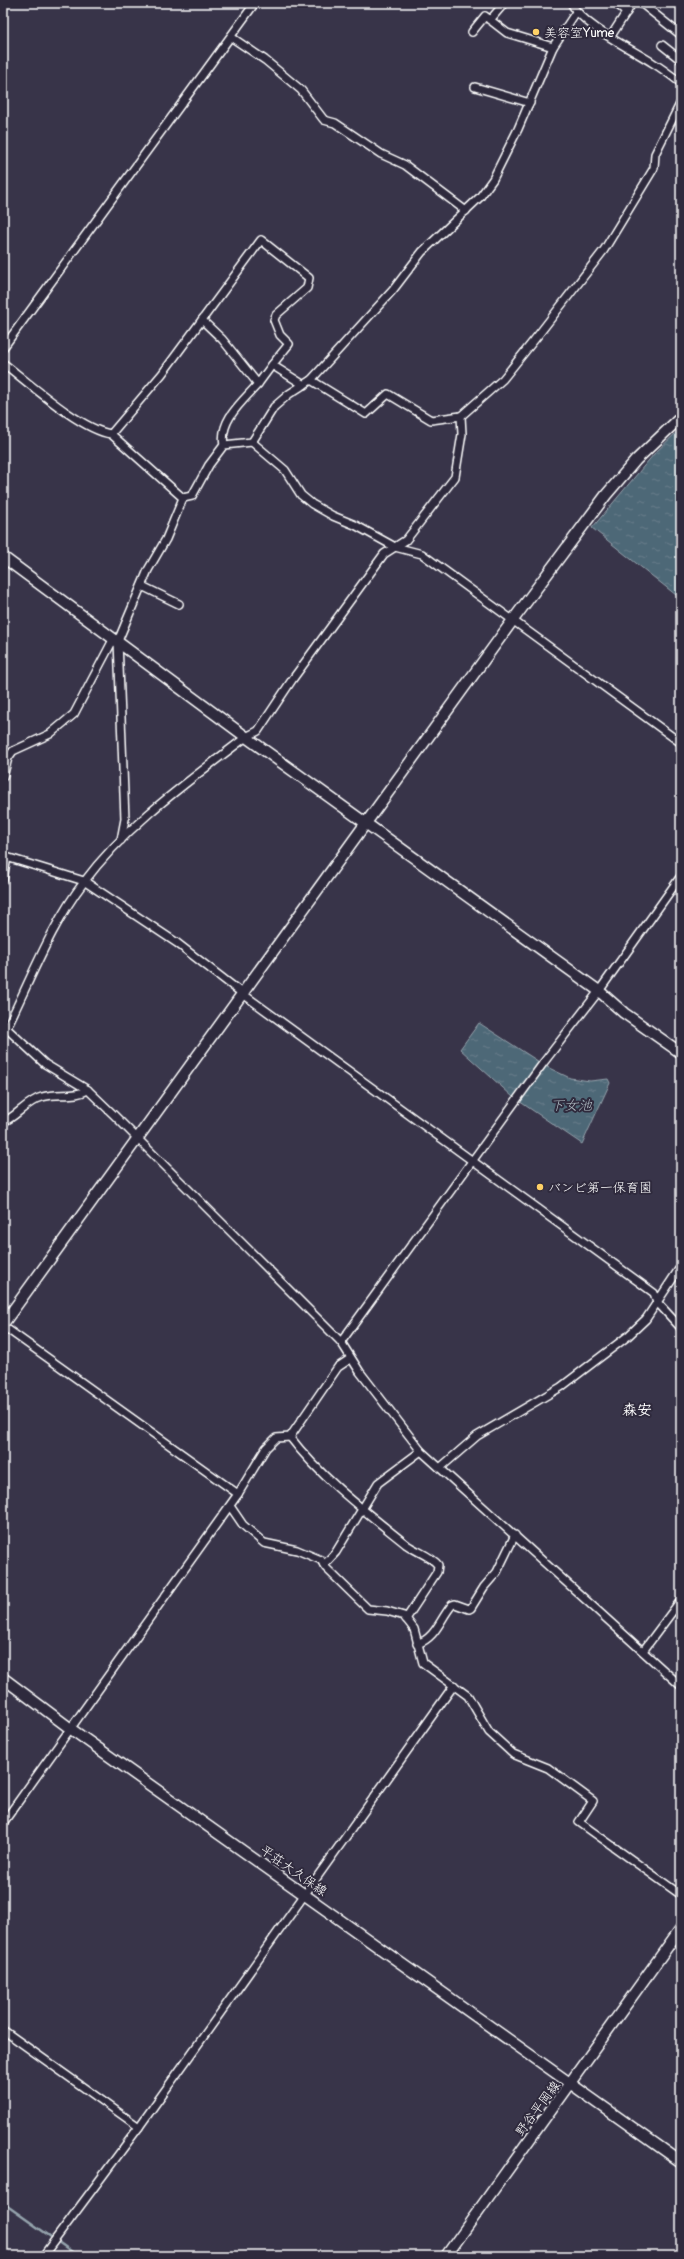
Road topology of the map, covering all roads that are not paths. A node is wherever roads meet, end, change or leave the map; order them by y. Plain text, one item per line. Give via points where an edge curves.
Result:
1 (255, 3) edge
2 (571, 3) edge
3 (615, 3) edge
4 (641, 3) edge
5 (631, 5) dead end
6 (502, 6) dead end
7 (576, 12) junction
8 (627, 12) junction
9 (490, 20) junction
10 (472, 32) dead end
11 (681, 35) edge
12 (611, 36) junction
13 (230, 37) junction
14 (662, 45) dead end
15 (553, 47) junction
16 (681, 60) edge
17 (681, 83) edge
18 (475, 87) dead end
19 (681, 102) edge
20 (530, 103) junction
21 (466, 211) junction
22 (202, 320) junction
23 (3, 348) edge
24 (3, 363) edge
25 (272, 365) junction
26 (311, 380) junction
27 (258, 384) junction
28 (304, 385) junction
29 (461, 416) junction
30 (681, 417) edge
31 (111, 434) junction
32 (252, 442) junction
33 (224, 445) junction
34 (183, 498) junction
35 (394, 547) junction
36 (3, 557) edge
37 (142, 586) junction
38 (179, 604) dead end
39 (513, 620) junction
40 (116, 639) junction
41 (246, 737) junction
42 (681, 743) edge
43 (3, 777) edge
44 (367, 824) junction
45 (121, 841) junction
46 (5, 857) edge
47 (681, 876) edge
48 (3, 880) edge
49 (84, 882) junction
50 (599, 991) junction
51 (243, 994) junction
52 (5, 1026) edge
53 (681, 1053) edge
54 (88, 1090) junction
55 (3, 1122) edge
56 (137, 1138) junction
57 (473, 1161) junction
58 (681, 1266) edge
59 (657, 1302) junction
60 (3, 1325) edge
61 (681, 1328) edge
62 (340, 1342) junction
63 (350, 1359) junction
64 (290, 1437) junction
65 (422, 1451) junction
66 (440, 1468) junction
67 (238, 1494) junction
68 (230, 1506) junction
69 (363, 1509) junction
70 (515, 1535) junction
71 (324, 1565) junction
72 (681, 1600) edge
73 (406, 1619) junction
74 (417, 1644) junction
75 (643, 1651) junction
76 (4, 1682) edge
77 (454, 1685) junction
78 (681, 1686) edge
79 (71, 1729) junction
80 (3, 1824) edge
81 (305, 1894) junction
82 (681, 1895) edge
83 (681, 1928) edge
84 (3, 2030) edge
85 (569, 2084) junction
86 (139, 2127) junction
87 (681, 2162) edge
88 (43, 2256) edge
89 (446, 2256) edge

1 - 13 street
2 - 7 street
3 - 8 street
4 - 11 street
5 - 8 street
6 - 9 street
7 - 12 street
7 - 15 street
8 - 12 street
9 - 10 street via 485,16
9 - 15 street via 507,33
12 - 17 street
13 - 21 street via 265,60 301,90 324,120 335,123 381,154 405,165
13 - 23 street
14 - 16 street
15 - 20 street
18 - 20 street
19 - 29 street via 655,154 654,168 604,250 503,379
20 - 21 street via 493,179
21 - 26 street via 422,252 393,290
22 - 25 street via 261,240 306,274 309,282 307,288 276,315 274,320 280,335 289,344
22 - 27 street via 222,339
22 - 31 street via 162,374
24 - 31 street via 68,412 100,432
25 - 27 street
25 - 28 street
26 - 28 street
26 - 29 street via 366,414 388,394 431,420
27 - 33 street via 227,421 222,431
28 - 32 street via 274,407
29 - 35 street via 462,434 455,477 406,540
30 - 39 street via 636,460 606,495
31 - 34 street
32 - 33 street
32 - 35 street via 285,470 301,495 312,504
33 - 34 street via 209,465 192,496
34 - 37 street
35 - 39 street via 422,554
35 - 41 street via 384,554 358,588 258,731
36 - 40 street
37 - 38 street
37 - 40 street
39 - 42 street
39 - 44 street
40 - 41 street
40 - 43 street via 74,714 50,734 13,751 8,758
40 - 45 street via 125,818
41 - 44 street
41 - 45 street via 165,801
44 - 50 street
44 - 51 street
45 - 49 street
46 - 48 street
46 - 49 street
47 - 50 street
49 - 51 street via 177,943
49 - 52 street via 63,914
50 - 53 street via 624,1013
50 - 57 street
51 - 56 street
51 - 57 street
52 - 54 street via 45,1064
54 - 55 street via 78,1094 43,1096
54 - 56 street
56 - 60 street
56 - 62 street
57 - 59 street via 654,1293
57 - 62 street
58 - 59 street
59 - 61 street
59 - 66 street via 646,1319 592,1364 529,1407 477,1436
60 - 67 street
62 - 63 street
63 - 64 street via 338,1367
63 - 65 street
64 - 67 street via 276,1438 266,1448
64 - 69 street via 312,1464
65 - 66 street
65 - 69 street via 378,1483
66 - 70 street
67 - 68 street
68 - 71 street via 243,1525 264,1543 297,1550 321,1560
68 - 79 street
69 - 71 street via 336,1552
69 - 73 street via 408,1546 438,1565 437,1572
70 - 74 street via 497,1572 471,1608 455,1604 436,1631 428,1639
70 - 75 street
71 - 73 street via 368,1609 387,1611
72 - 75 street
73 - 74 street via 414,1629
74 - 77 street via 423,1663
75 - 78 street
76 - 79 street, 平荘大久保線
77 - 81 street
77 - 82 street via 468,1696 489,1732 513,1754 548,1768 593,1801 579,1822
79 - 80 street
79 - 81 street, 平荘大久保線
81 - 85 street, 平荘大久保線
81 - 86 street
83 - 85 street
84 - 86 street
85 - 87 street, 野谷平岡線
85 - 89 street, 野谷平岡線
86 - 88 street

